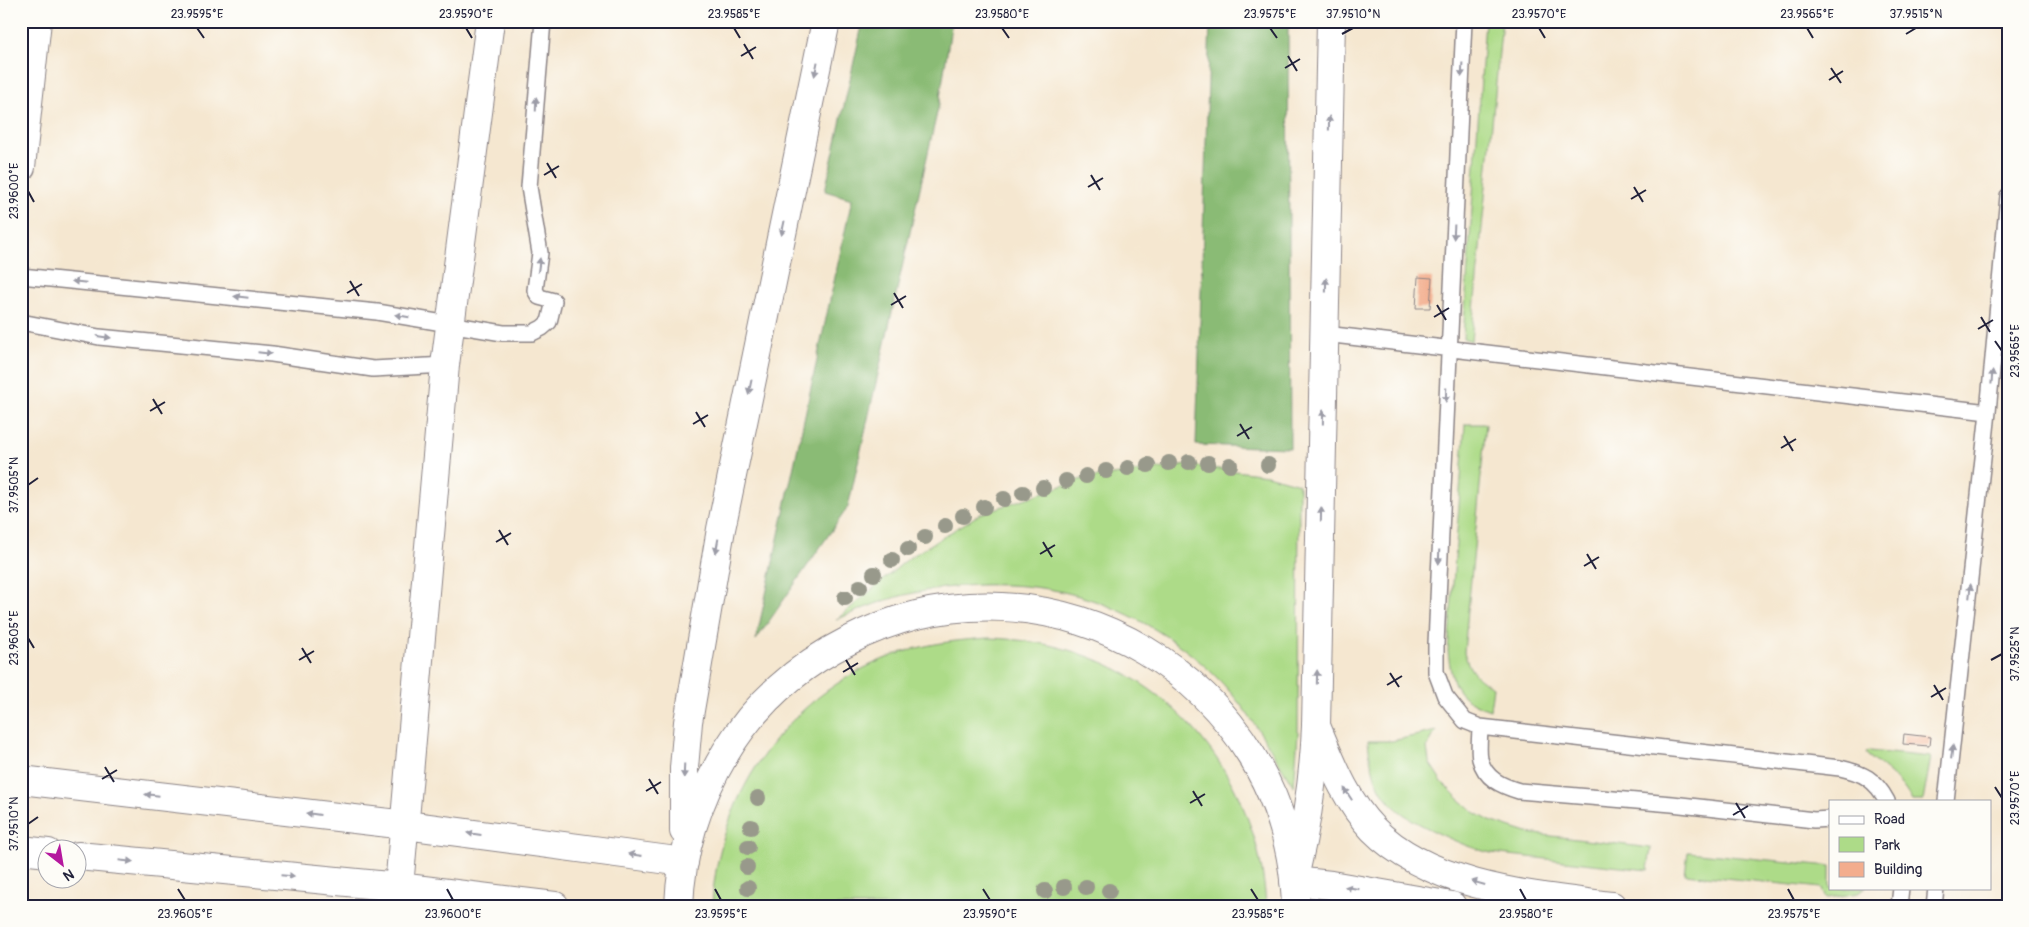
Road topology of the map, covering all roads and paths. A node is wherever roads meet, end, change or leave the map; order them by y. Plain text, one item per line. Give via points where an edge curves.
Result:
1 (37, 21) edge
2 (490, 21) edge
3 (542, 21) edge
4 (826, 21) edge
5 (1331, 21) edge
6 (1464, 21) edge
7 (21, 168) edge
8 (2008, 196) edge
9 (21, 276) edge
10 (21, 322) edge
11 (450, 325) junction
12 (1325, 334) junction
13 (1448, 349) junction
14 (446, 365) junction
15 (1988, 412) junction
16 (1316, 726) junction
17 (1480, 727) junction
18 (21, 780) edge
19 (1886, 800) edge
20 (1946, 800) edge
21 (1829, 819) edge
22 (406, 825) junction
23 (21, 850) edge
24 (38, 852) edge
25 (88, 857) edge
26 (684, 860) junction
27 (1295, 888) edge
28 (1901, 890) edge
29 (1936, 890) edge
30 (398, 896) edge
31 (1537, 896) junction
32 (555, 906) edge
33 (679, 906) edge
34 (1452, 906) edge
35 (1497, 906) edge
36 (1612, 906) edge
37 (1899, 906) edge
38 (1934, 906) edge

1 - 7 street
2 - 11 street
11 -> 3 lane via 503,333 532,333 549,322 554,301 539,297 535,290 540,253 529,187
4 -> 26 street via 720,529 688,722 684,768
12 -> 5 street
6 -> 13 lane
15 -> 8 lane
11 -> 9 lane via 378,312
10 -> 14 lane via 99,337 272,354 373,369
11 - 14 street
12 - 13 lane
16 -> 12 street
13 - 15 lane
13 -> 17 lane via 1436,672 1454,710 1465,721
14 - 22 street
20 -> 15 lane
16 - 27 street via 1314,777
31 -> 16 street via 1479,884 1443,872 1391,845 1372,828 1339,780
17 - 19 lane via 1840,768 1860,773
17 - 21 lane via 1480,759 1489,776 1502,786 1519,791
22 -> 18 street
26 -> 22 street
22 - 30 street
23 - 24 street
25 -> 30 street
26 - 27 street via 700,804 717,768 750,718 790,679 835,648 886,624 939,611 994,607 1049,612 1102,628 1151,652 1195,686 1233,726 1262,773 1283,824
26 - 33 street
34 -> 27 street via 1331,885
28 - 37 lane
29 - 38 lane
30 - 32 street
31 - 35 street
31 - 36 street

